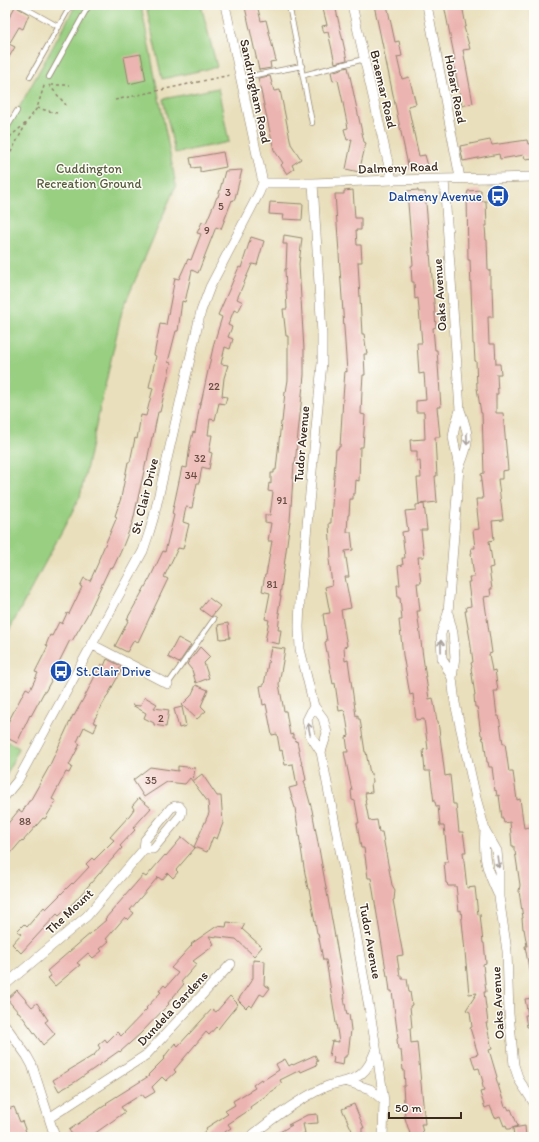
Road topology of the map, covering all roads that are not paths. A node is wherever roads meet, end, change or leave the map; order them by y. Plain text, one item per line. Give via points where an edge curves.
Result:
1 (20, 5) edge
2 (71, 5) edge
3 (90, 5) edge
4 (224, 5) edge
5 (289, 5) edge
6 (352, 5) edge
7 (427, 5) edge
8 (59, 27) junction
9 (364, 59) junction
10 (302, 66) junction
11 (304, 75) junction
12 (240, 76) junction
13 (30, 77) dead end
14 (49, 77) road end
15 (17, 111) dead end
16 (312, 123) dead end
17 (5, 131) edge
18 (534, 177) edge
19 (460, 178) junction
20 (444, 179) junction
21 (392, 180) junction
22 (263, 183) junction
23 (313, 183) junction
24 (460, 410) junction
25 (459, 468) junction
26 (448, 613) junction
27 (214, 619) dead end
28 (91, 644) junction
29 (452, 678) junction
30 (168, 684) joint
31 (314, 706) junction
32 (321, 752) junction
33 (5, 796) edge
34 (485, 830) junction
35 (144, 850) junction
36 (499, 897) junction
37 (231, 964) dead end
38 (5, 985) edge
39 (5, 1025) edge
40 (376, 1047) junction
41 (348, 1082) junction
42 (384, 1101) junction
43 (534, 1103) edge
44 (49, 1118) junction
45 (55, 1137) edge
46 (250, 1137) edge
47 (383, 1137) edge

1 - 8 lane
2 - 8 lane
3 - 14 lane
4 - 12 street, Sandringham Road
5 - 10 lane
6 - 9 street, Braemar Road
7 - 19 street, Hobart Road
8 - 13 lane
9 - 11 lane
9 - 21 street, Braemar Road
10 - 11 lane
10 - 12 lane
11 - 16 lane
12 - 22 street, Sandringham Road
15 - 17 lane
18 - 19 street, Dalmeny Road
19 - 20 street, Dalmeny Road
20 - 21 street, Dalmeny Road
20 - 24 street, Oaks Avenue
21 - 23 street, Dalmeny Road
22 - 23 street, Dalmeny Road
22 - 28 street, St. Clair Drive via 210,287 201,311 150,533 143,551
23 - 31 street, Tudor Avenue via 322,362 299,627 300,649
24 - 25 street, Oaks Avenue via 453,437
24 -> 25 street, Oaks Avenue via 468,438 467,449
25 - 26 street, Oaks Avenue
26 - 29 street, Oaks Avenue via 455,657
29 -> 26 street, Oaks Avenue via 442,658 441,634
27 - 30 lane
28 - 30 street
28 - 33 street, St. Clair Drive via 18,780
29 - 34 street, Oaks Avenue via 455,703
31 - 32 street, Tudor Avenue via 323,718 327,732
32 -> 31 street, Tudor Avenue via 310,736 307,720
32 - 40 street, Tudor Avenue
34 - 36 street, Oaks Avenue via 483,851 486,866
34 -> 36 street, Oaks Avenue via 496,851 500,872
35 - 35 street, The Mount via 153,849 181,815 182,810 179,806 171,808 145,840
35 - 38 street, The Mount via 87,916
36 - 43 street, Oaks Avenue via 507,951 514,1064 519,1080
37 - 44 street, Dundela Gardens via 146,1055
39 - 44 street via 27,1056
40 - 41 street via 367,1068
40 - 42 street, Tudor Avenue
41 - 42 street via 370,1089
41 - 46 street via 326,1086 272,1119
42 - 47 street, Tudor Avenue
44 - 45 street

